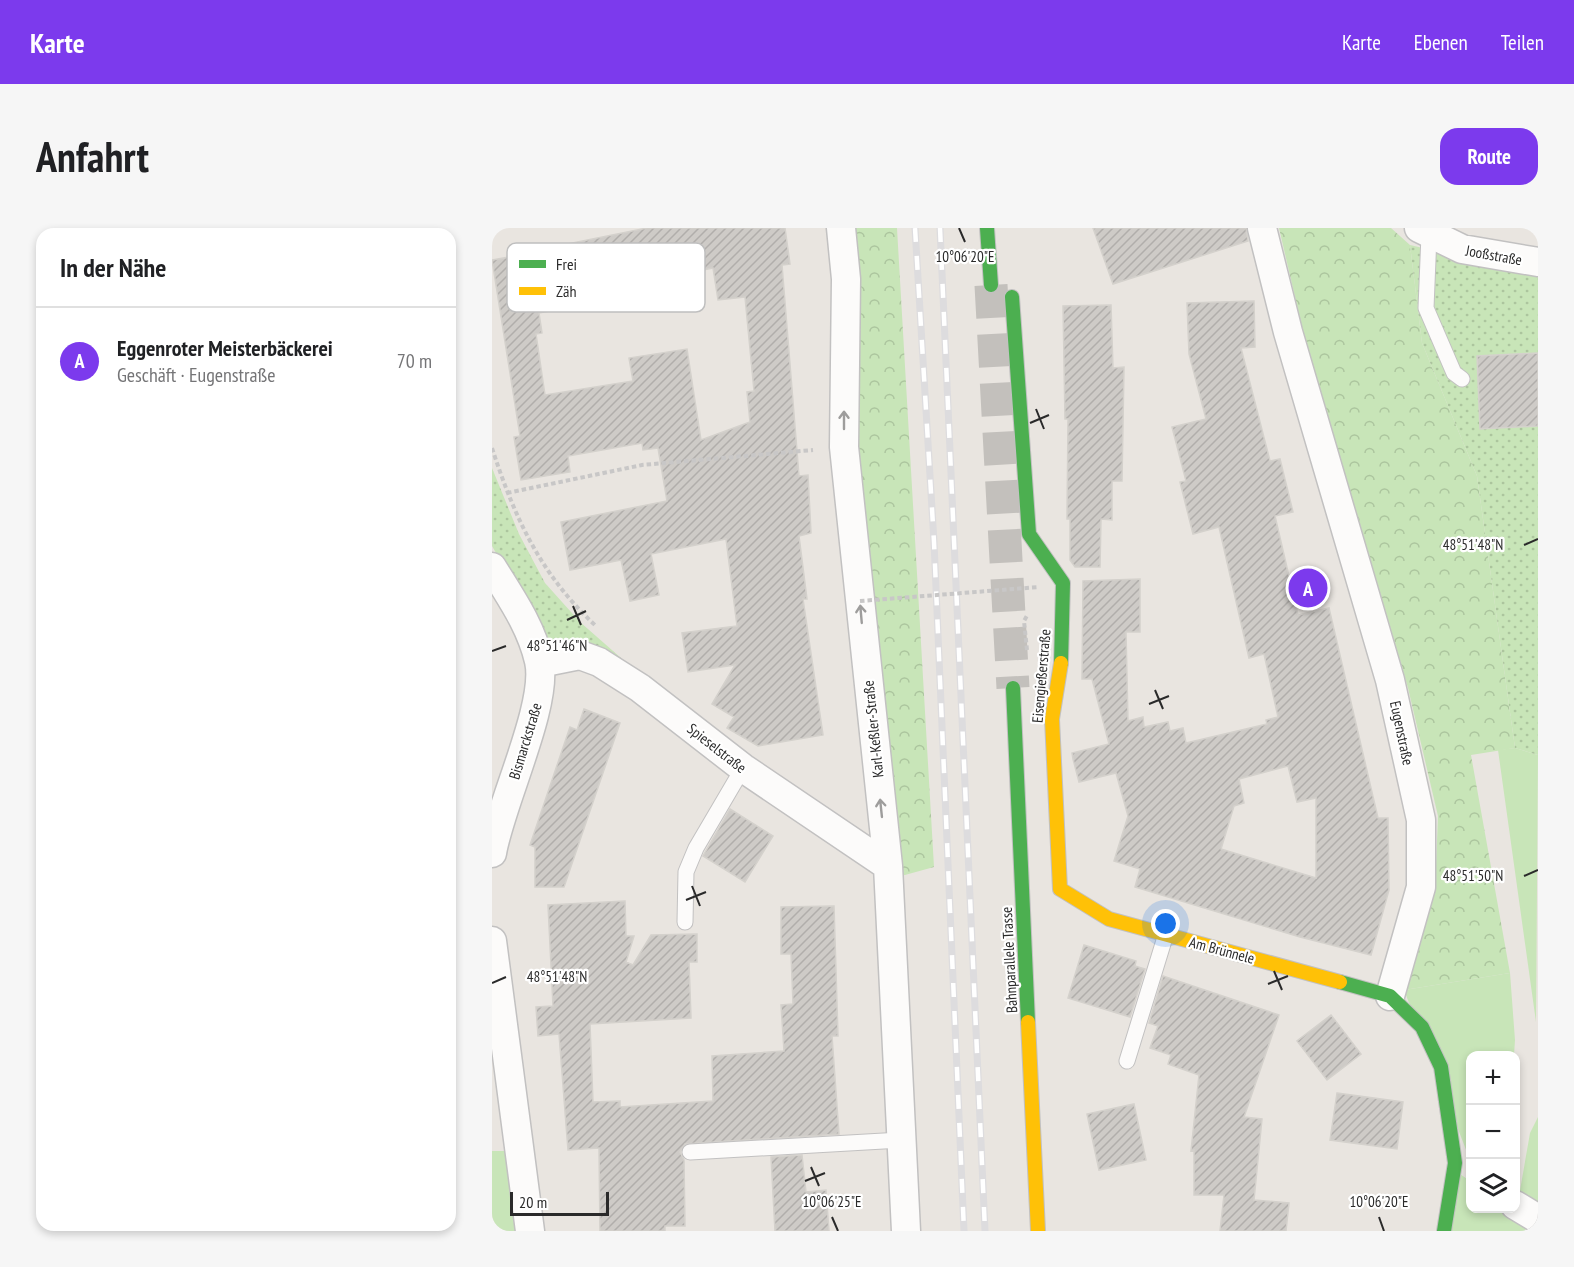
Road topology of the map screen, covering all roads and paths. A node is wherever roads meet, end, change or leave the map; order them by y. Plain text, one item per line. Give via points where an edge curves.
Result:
1 (841, 228) edge
2 (987, 228) edge
3 (1262, 228) edge
4 (1424, 231) edge
5 (1538, 262) edge
6 (991, 285) tunnel mouth
7 (1012, 297) dead end
8 (1462, 379) dead end
9 (844, 447) junction
10 (492, 448) edge
11 (507, 493) junction
12 (492, 567) edge
13 (1039, 587) dead end
14 (860, 601) junction
15 (604, 634) dead end
16 (540, 663) junction
17 (1013, 688) tunnel mouth
18 (743, 768) junction
19 (492, 853) edge
20 (888, 866) junction
21 (1060, 889) joint
22 (685, 922) dead end
23 (1166, 934) junction
24 (492, 941) edge
25 (1390, 996) junction
26 (1127, 1061) dead end
27 (901, 1140) junction
28 (690, 1152) dead end
29 (1463, 1168) edge
30 (1520, 1208) edge
31 (1538, 1219) edge
32 (530, 1231) edge
33 (906, 1231) edge
34 (1038, 1231) edge
35 (1444, 1231) edge

9 -> 1 street, Karl-Keßler-Straße via 846,279
2 - 6 street
3 - 25 street, Eugenstraße via 1288,332 1390,680 1421,820 1421,887
4 - 5 street, Jooßstraße via 1462,249
4 - 8 lane via 1426,308 1454,373
7 - 21 street, Eisengießerstraße via 1029,534 1063,583 1062,656 1052,719
9 - 11 path via 642,465
9 - 14 street, Karl-Keßler-Straße
10 - 11 path
11 - 15 path via 550,578
12 - 16 street, Bismarckstraße via 526,620
13 - 14 path, bridge
20 -> 14 street, Karl-Keßler-Straße
16 - 18 street, Spieselstraße via 580,655 599,662 640,688
16 - 19 street, Bismarckstraße via 538,698
17 - 34 street, Bahnparallele Trasse
18 - 20 street, Spieselstraße
18 - 22 lane via 686,872
20 - 27 street, Karl-Keßler-Straße
21 - 23 street, Am Brünnele via 1109,919
23 - 25 street, Am Brünnele
23 - 26 lane
24 - 32 street
25 - 29 street via 1422,1027 1441,1067
27 - 28 lane
27 - 33 street, Karl-Keßler-Straße
29 - 35 street
30 - 31 street

